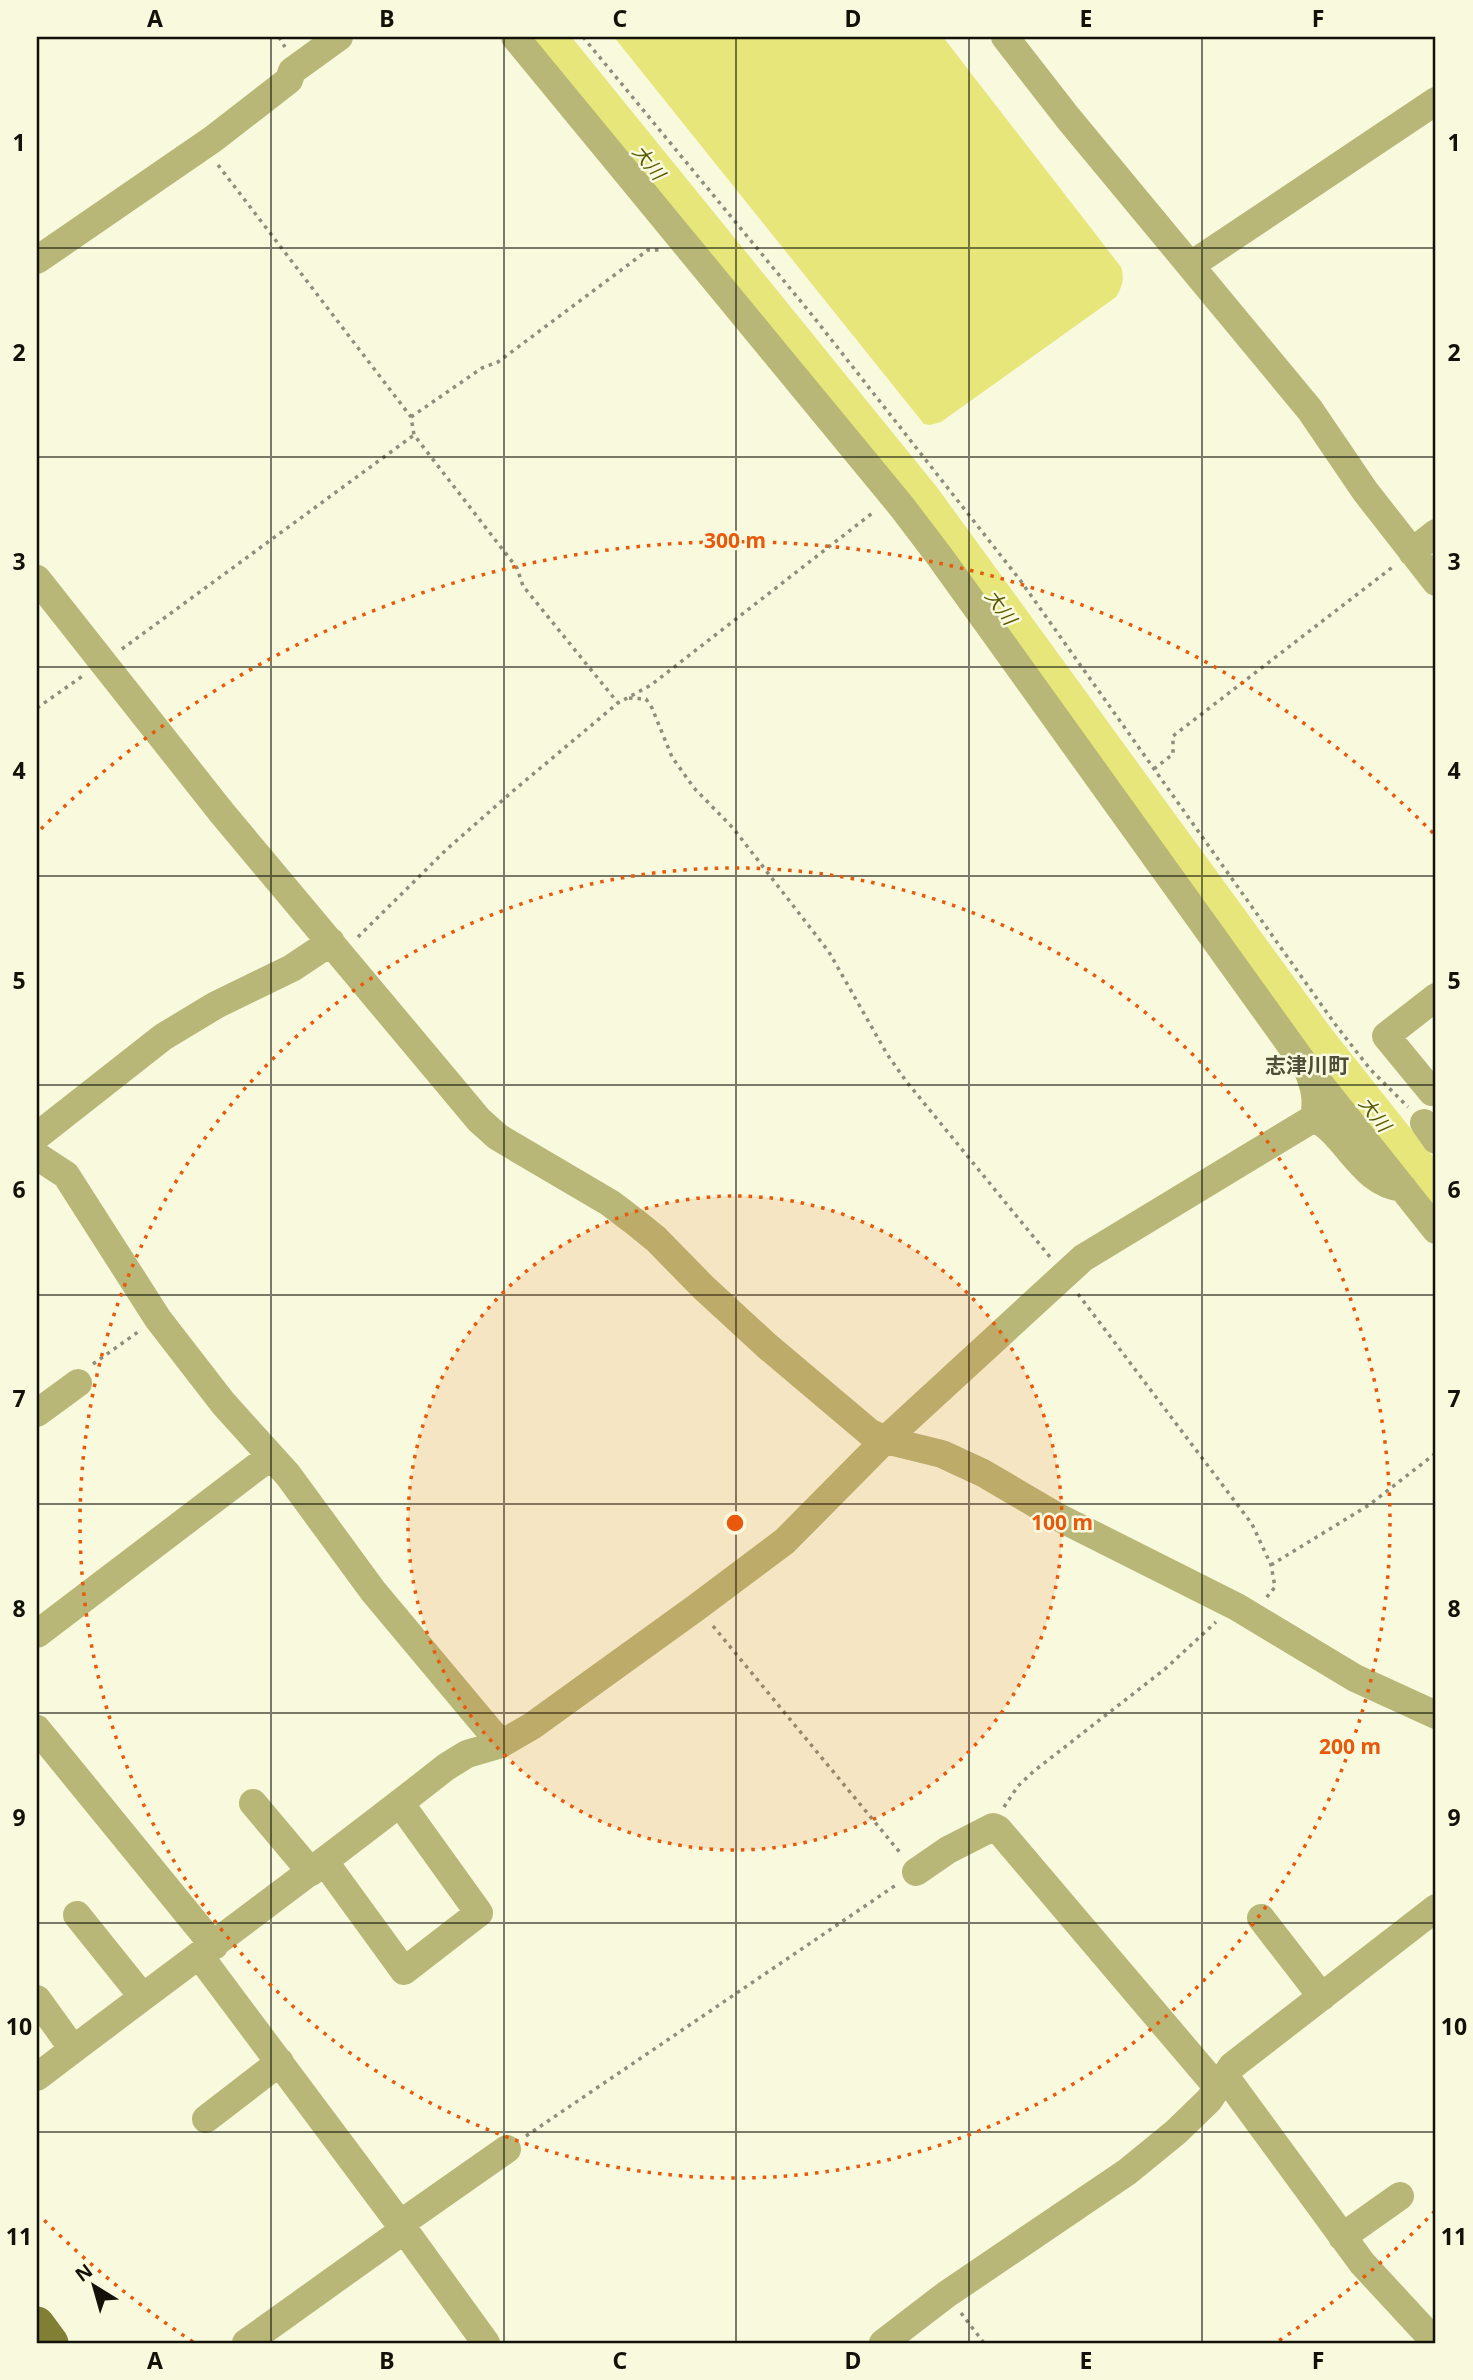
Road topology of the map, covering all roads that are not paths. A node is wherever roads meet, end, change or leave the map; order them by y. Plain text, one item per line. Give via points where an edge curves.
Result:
1 (339, 37) edge
2 (515, 37) edge
3 (1005, 37) edge
4 (1436, 101) edge
5 (37, 260) edge
6 (1191, 265) junction
7 (1436, 533) edge
8 (1412, 552) junction
9 (37, 579) edge
10 (1436, 582) edge
11 (337, 948) junction
12 (1436, 997) edge
13 (1307, 1068) junction
14 (1432, 1092) dead end
15 (1314, 1118) junction
16 (37, 1136) edge
17 (37, 1156) edge
18 (1423, 1206) edge
19 (78, 1383) road end
20 (37, 1413) edge
21 (885, 1440) junction
22 (271, 1456) junction
23 (37, 1634) edge
24 (1436, 1715) edge
25 (37, 1729) edge
26 (501, 1744) junction
27 (253, 1803) dead end
28 (400, 1803) junction
29 (318, 1867) junction
30 (916, 1872) road end
31 (1436, 1908) edge
32 (77, 1915) dead end
33 (1261, 1918) dead end
34 (207, 1951) junction
35 (142, 1996) junction
36 (1322, 1997) junction
37 (37, 1999) edge
38 (73, 2049) junction
39 (280, 2063) junction
40 (37, 2077) edge
41 (1221, 2082) junction
42 (206, 2119) dead end
43 (507, 2149) road end
44 (1400, 2196) dead end
45 (402, 2227) junction
46 (1342, 2237) junction
47 (37, 2324) edge
48 (51, 2343) edge
49 (246, 2343) edge
50 (486, 2343) edge
51 (883, 2343) edge
52 (1436, 2343) edge

1 - 5 street via 204,146
2 - 13 street via 910,517
3 - 6 street
4 - 6 street
6 - 8 street via 1310,410
7 - 8 street
8 - 10 street
9 - 11 street via 222,813
11 - 16 street via 216,1005 163,1037
11 - 21 street via 479,1120 498,1137 610,1203 656,1239 767,1346 869,1432
12 - 14 street via 1387,1036
13 - 15 street via 1317,1101
13 - 18 street
15 - 18 street via 1328,1125 1349,1153 1381,1181
15 - 21 street via 1083,1258
17 - 22 street via 66,1175 158,1320
19 - 20 street
21 - 24 street via 942,1454 983,1473 1058,1517 1241,1610 1355,1678
21 - 26 street via 785,1541
22 - 23 street
22 - 26 street via 373,1591
25 - 34 street
26 - 28 street via 467,1754
27 - 29 street
28 - 29 street
28 - 29 street via 480,1913 469,1922 404,1971
29 - 34 street
30 - 41 street via 993,1827 1004,1833
31 - 36 street
32 - 35 street
33 - 36 street
34 - 35 street
34 - 39 street
35 - 38 street
36 - 41 street via 1232,2066
37 - 38 street
38 - 40 street
39 - 42 street
39 - 45 street
41 - 46 street
41 - 51 street via 1176,2132 1127,2172
43 - 45 street
44 - 46 street
45 - 49 street
45 - 50 street
46 - 52 street
47 - 48 main road

